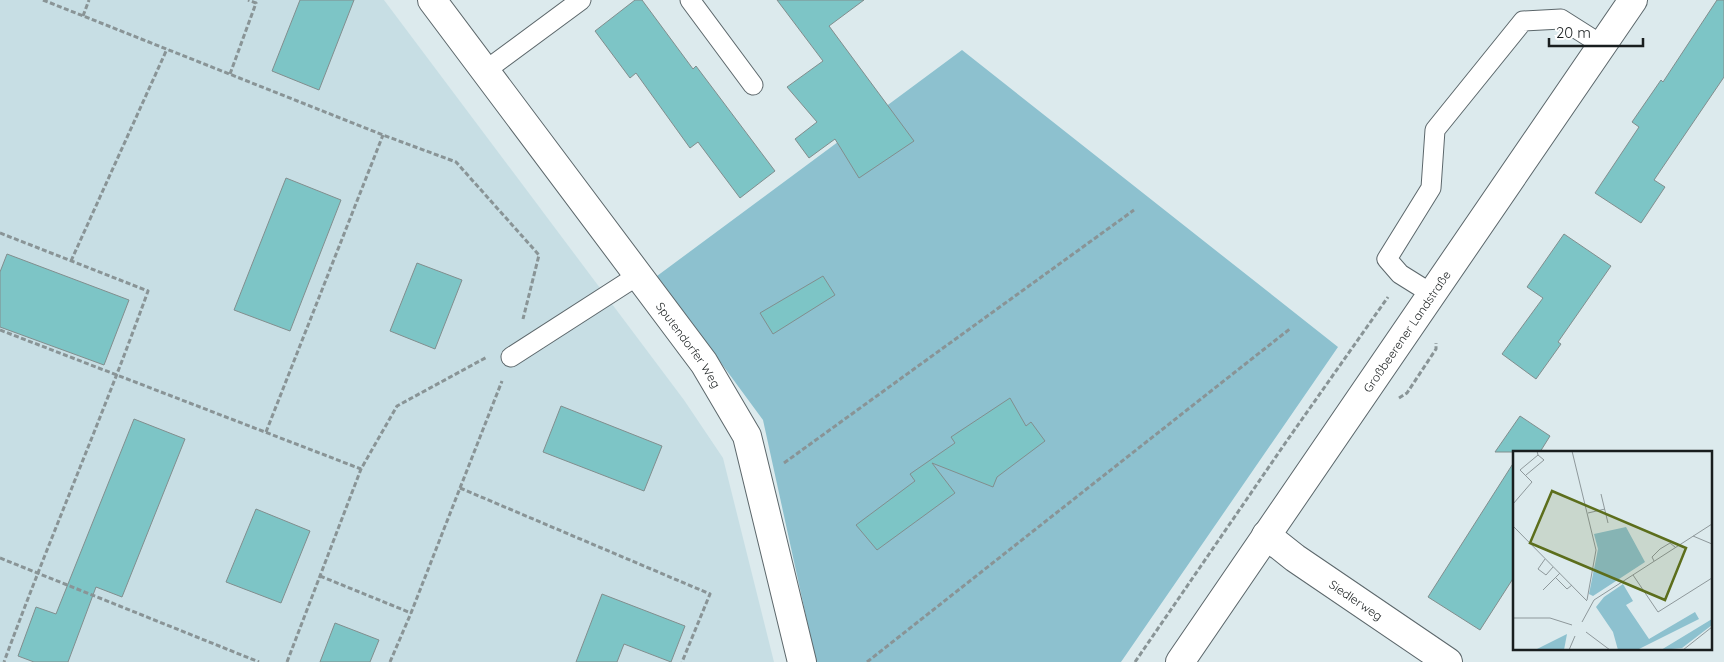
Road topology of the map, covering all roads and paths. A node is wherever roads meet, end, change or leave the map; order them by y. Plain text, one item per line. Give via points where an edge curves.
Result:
1 (43, 0) edge
2 (89, 0) edge
3 (248, 0) edge
4 (432, 0) edge
5 (581, 0) edge
6 (690, 0) edge
7 (1632, 0) edge
8 (83, 16) junction
9 (1602, 45) junction
10 (167, 49) junction
11 (486, 71) junction
12 (230, 74) junction
13 (753, 85) dead end
14 (383, 135) junction
15 (1134, 210) dead end
16 (0, 233) edge
17 (71, 260) junction
18 (1400, 274) junction
19 (637, 276) junction
20 (1432, 294) junction
21 (1290, 328) dead end
22 (0, 330) edge
23 (492, 354) dead end
24 (511, 357) junction
25 (118, 375) junction
26 (266, 432) junction
27 (361, 469) junction
28 (758, 479) junction
29 (460, 488) junction
30 (1266, 535) junction
31 (0, 558) edge
32 (37, 573) junction
33 (320, 576) junction
34 (411, 613) junction
35 (4, 662) edge
36 (259, 662) edge
37 (287, 662) edge
38 (390, 662) edge
39 (682, 662) edge
40 (802, 662) edge
41 (868, 662) edge
42 (1135, 662) edge
43 (1180, 662) edge
44 (1448, 662) edge

1 - 8 path
2 - 8 path
3 - 12 path via 256,3
4 - 11 street, Sputendorfer Weg
5 - 11 lane
6 - 13 lane
7 - 9 street, Großbeerener Landstraße
8 - 10 path
9 - 18 lane via 1561,19 1524,21 1435,130 1431,188 1387,259
9 - 20 street, Großbeerener Landstraße
10 - 12 path
10 - 17 path
11 - 19 street, Sputendorfer Weg
12 - 14 path
14 - 24 path via 456,162 539,255
14 - 26 path
15 - 28 path
16 - 17 path
17 - 25 path via 148,291
18 - 20 lane
18 - 42 path via 1384,303
19 - 24 lane
19 - 28 street, Sputendorfer Weg via 704,363 747,436
20 - 30 street, Großbeerener Landstraße
21 - 41 path
22 - 25 path
23 - 27 path via 397,406
24 - 29 path
25 - 26 path
25 - 32 path
26 - 27 path
27 - 33 path
28 - 40 street, Sputendorfer Weg
29 - 34 path
29 - 39 path via 710,594
30 - 43 street, Großbeerener Landstraße
30 - 44 street, Siedlerweg
31 - 32 path
32 - 35 path
32 - 36 path
33 - 34 path
33 - 37 path
34 - 38 path

